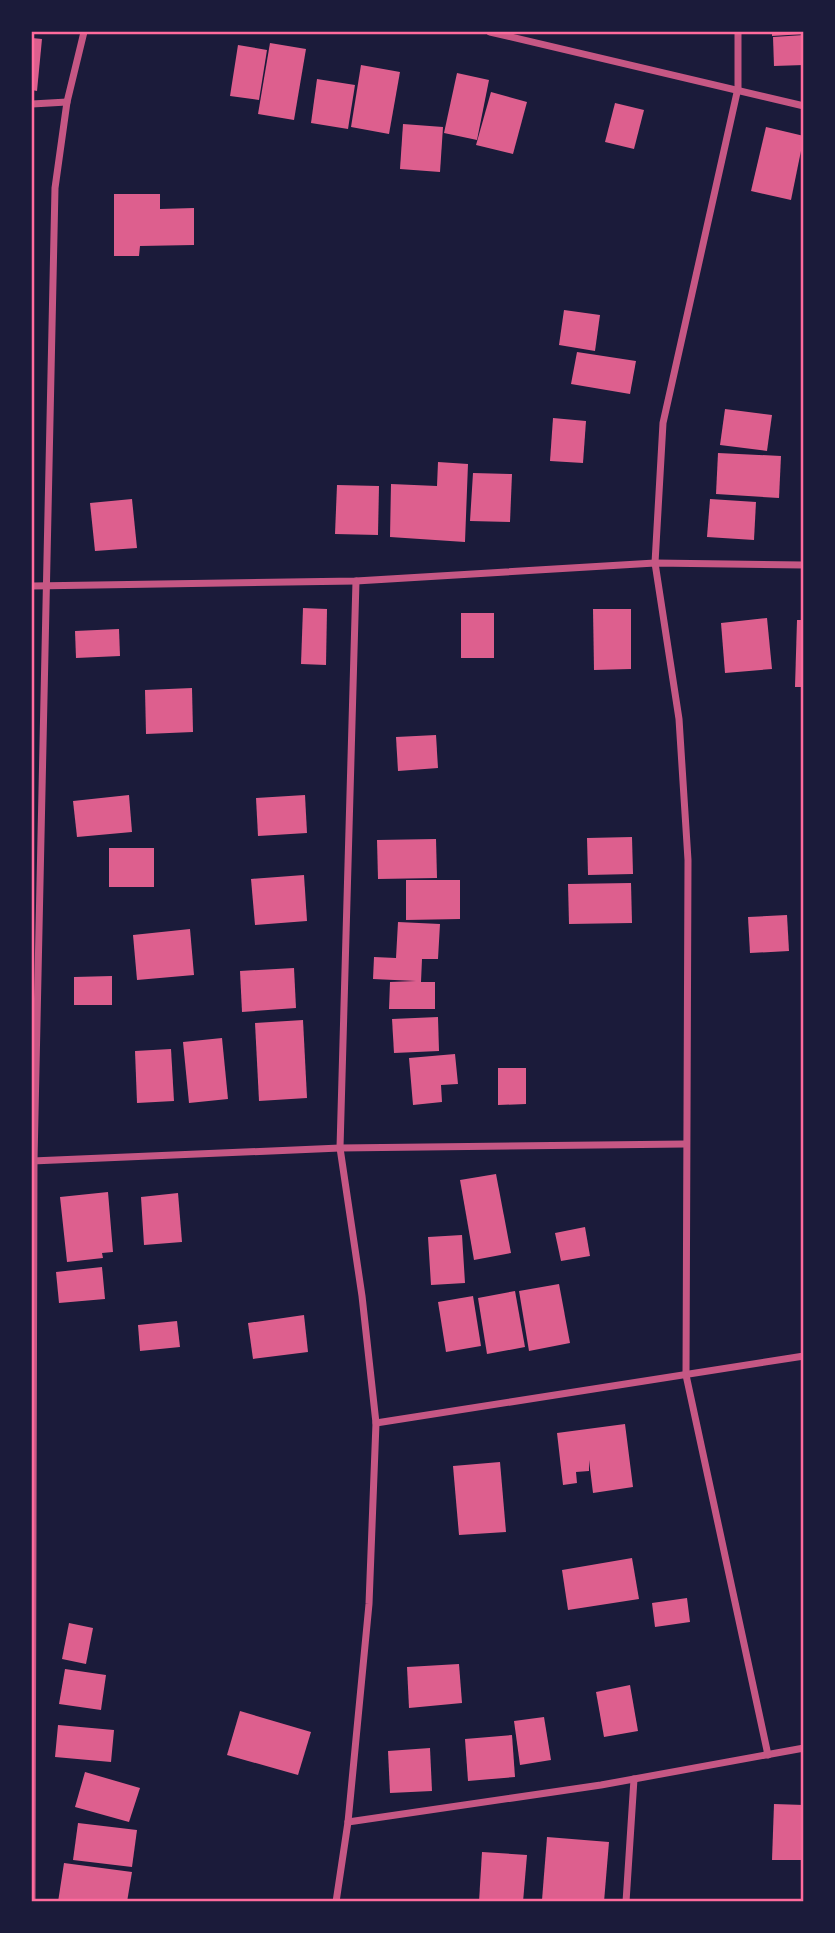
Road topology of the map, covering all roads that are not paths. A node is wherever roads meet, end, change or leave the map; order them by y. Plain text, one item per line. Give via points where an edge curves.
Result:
1 (84, 32) edge
2 (490, 32) edge
3 (738, 32) edge
4 (738, 88) junction
5 (67, 102) junction
6 (32, 104) edge
7 (803, 106) edge
8 (655, 563) junction
9 (803, 565) edge
10 (356, 581) junction
11 (46, 585) junction
12 (32, 586) edge
13 (685, 1144) junction
14 (340, 1148) junction
15 (33, 1161) edge
16 (803, 1356) edge
17 (686, 1375) junction
18 (376, 1423) junction
19 (32, 1694) edge
20 (803, 1748) edge
21 (768, 1755) junction
22 (634, 1779) junction
23 (348, 1822) junction
24 (32, 1902) edge
25 (337, 1902) edge
26 (626, 1902) edge

1 - 5 street
2 - 4 street
3 - 4 street
4 - 7 street
4 - 8 street via 663,423
5 - 6 street
5 - 11 street via 55,188
8 - 9 street
8 - 10 street
8 - 13 street via 679,719 688,860
10 - 11 street
10 - 14 street
11 - 12 street
11 - 15 street
13 - 14 street
13 - 17 street
14 - 15 street
14 - 18 street
15 - 19 street
16 - 17 street
17 - 18 street
17 - 21 street
18 - 23 street via 369,1604
19 - 24 street
20 - 21 street
21 - 22 street
22 - 23 street
22 - 26 street
23 - 25 street

